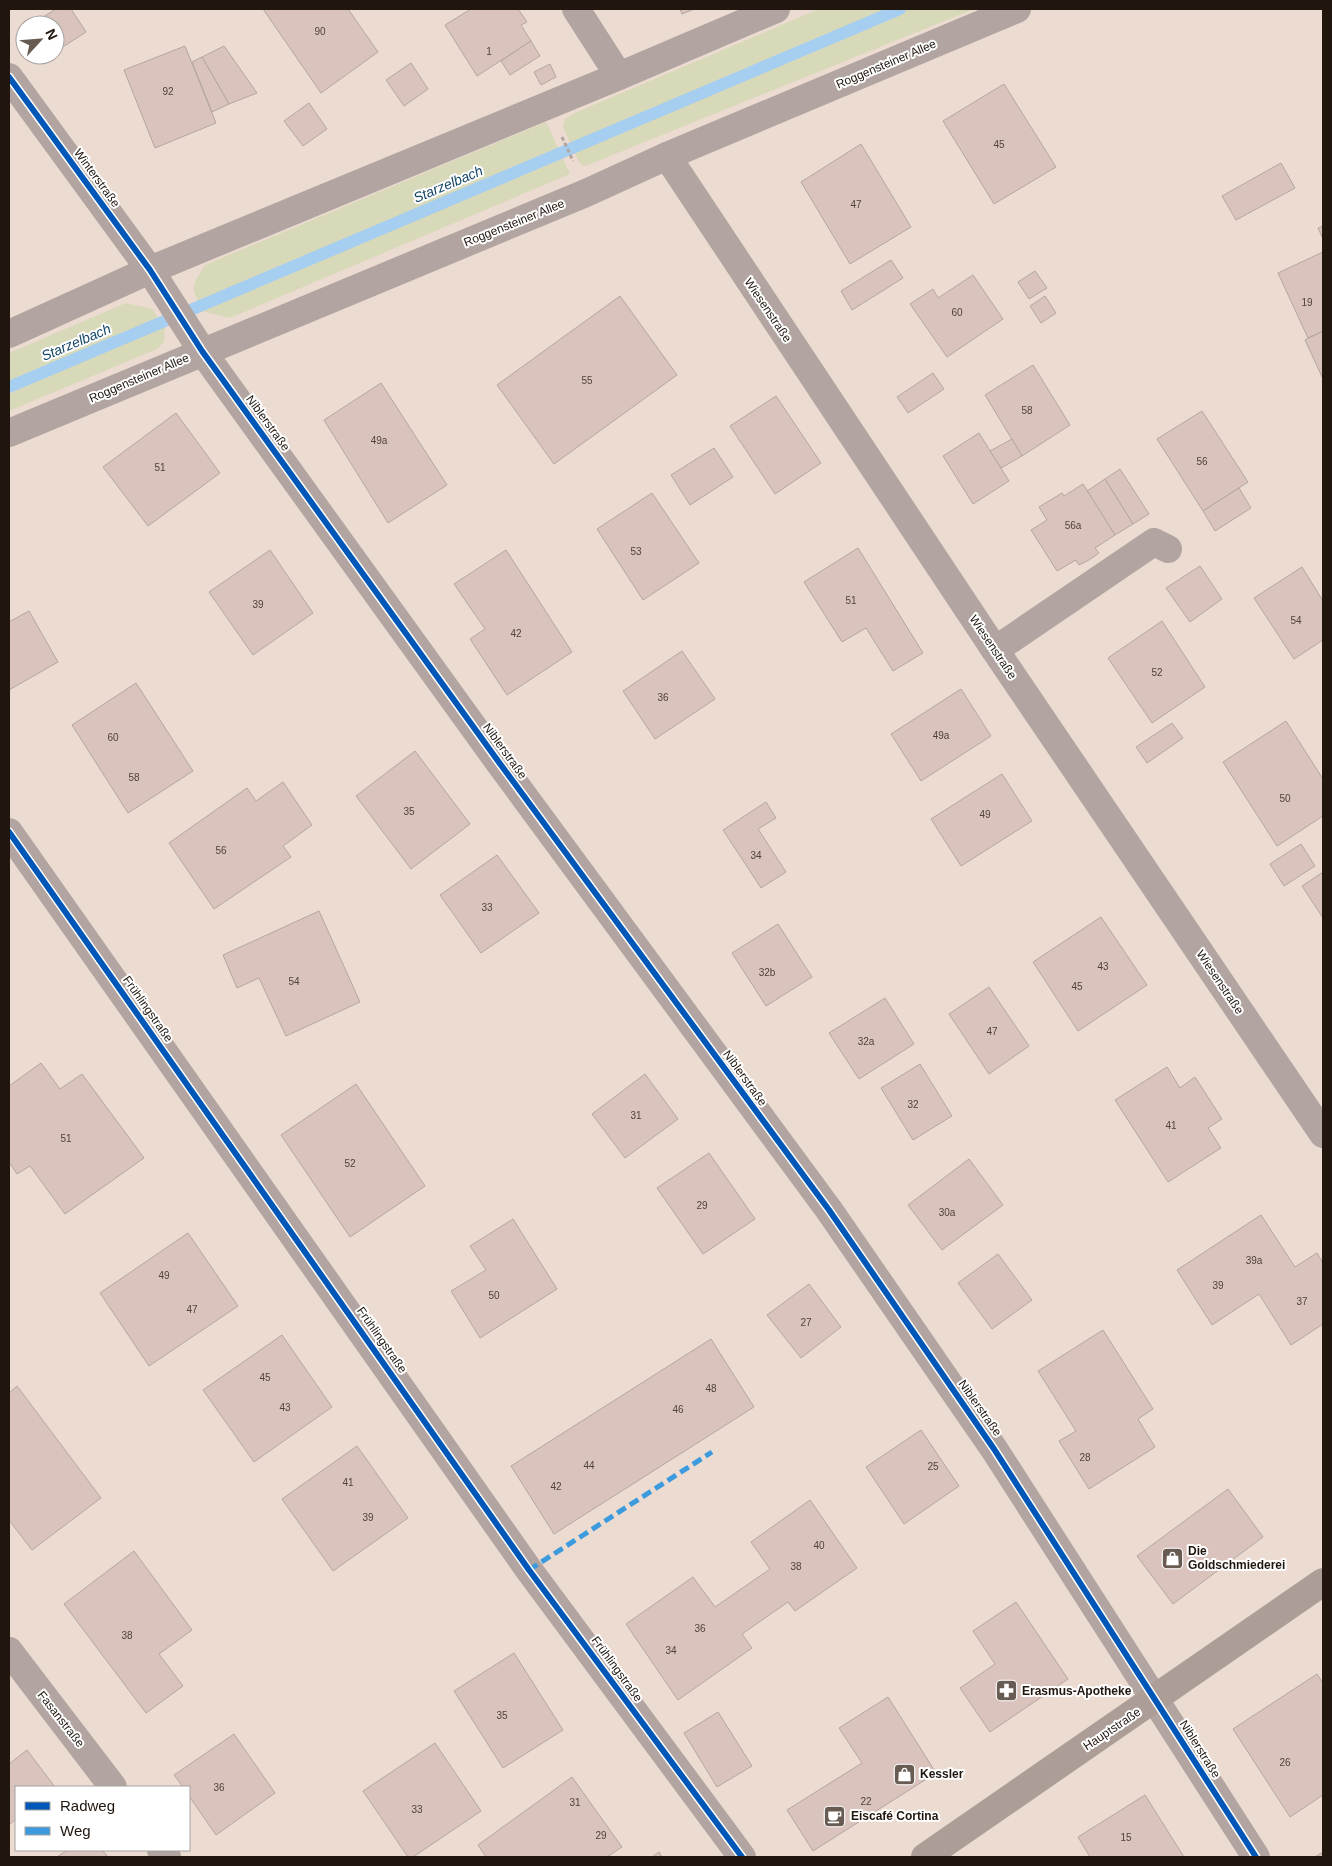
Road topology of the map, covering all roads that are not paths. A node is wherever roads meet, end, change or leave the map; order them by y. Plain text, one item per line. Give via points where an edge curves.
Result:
1 (576, 9) edge
2 (1017, 9) edge
3 (771, 10) edge
4 (619, 76) junction
5 (9, 77) edge
6 (666, 156) junction
7 (150, 270) junction
8 (165, 294) joint
9 (9, 334) edge
10 (195, 341) junction
11 (9, 433) edge
12 (1168, 549) dead end
13 (995, 650) junction
14 (9, 832) edge
15 (1323, 1134) edge
16 (1323, 1582) edge
17 (9, 1651) edge
18 (1156, 1699) junction
19 (113, 1786) edge
20 (742, 1857) edge
21 (925, 1857) edge
22 (1256, 1857) edge

1 - 4 street
2 - 6 street, Roggensteiner Allee
3 - 4 street
4 - 7 street
5 - 7 street, Winterstraße
6 - 10 street, Roggensteiner Allee via 586,193
6 - 13 street, Wiesenstraße
7 - 8 street, Winterstraße
7 - 9 street
8 - 10 street, Niblerstraße
10 - 11 street, Roggensteiner Allee
10 - 18 street, Niblerstraße via 504,769 835,1218 994,1448
12 - 13 street via 1154,542
13 - 15 street, Wiesenstraße
14 - 20 street, Frühlingstraße via 529,1570
16 - 18 main road, Hauptstraße
17 - 19 street, Fasanstraße
18 - 21 main road, Hauptstraße
18 - 22 street, Niblerstraße

